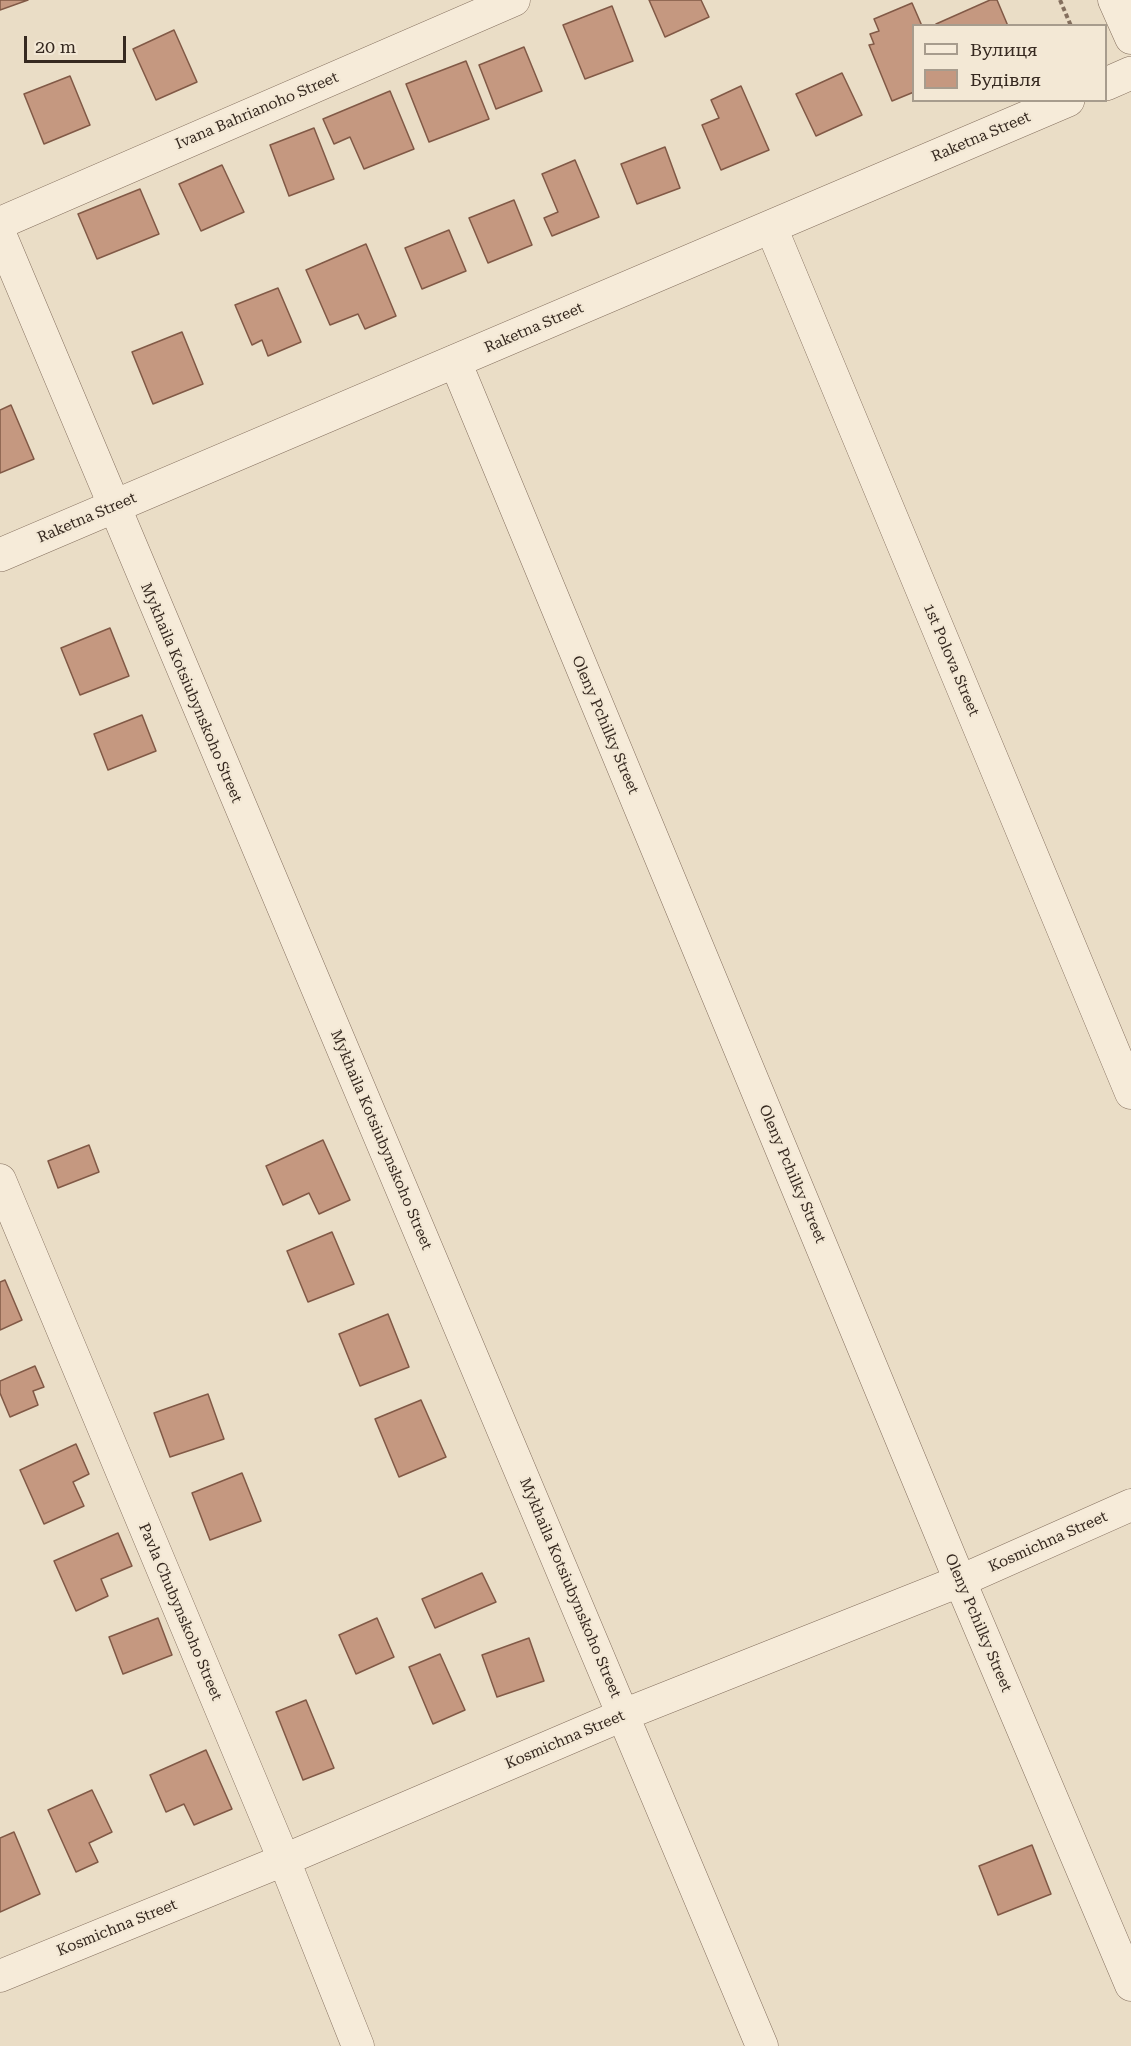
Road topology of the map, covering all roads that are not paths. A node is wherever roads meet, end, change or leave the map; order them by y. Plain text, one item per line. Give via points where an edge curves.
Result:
1 (514, 0) edge
2 (1114, 0) edge
3 (1131, 38) edge
4 (1131, 73) edge
5 (1107, 84) edge
6 (1063, 102) edge
7 (0, 223) edge
8 (771, 227) junction
9 (0, 234) edge
10 (455, 362) junction
11 (113, 507) junction
12 (0, 555) edge
13 (1131, 1093) edge
14 (0, 1180) edge
15 (1131, 1505) edge
16 (960, 1581) junction
17 (623, 1715) junction
18 (284, 1860) junction
19 (0, 1976) edge
20 (1131, 1985) edge
21 (358, 2046) edge
22 (762, 2046) edge

1 - 7 street, Ivana Bahrianoho Street
2 - 3 street
4 - 5 street
6 - 8 street, Raketna Street
8 - 10 street, Raketna Street
8 - 13 street, 1st Polova Street
9 - 11 street, Mykhaila Kotsiubynskoho Street
10 - 11 street, Raketna Street
10 - 16 street, Oleny Pchilky Street
11 - 12 street, Raketna Street
11 - 17 street, Mykhaila Kotsiubynskoho Street
14 - 18 street, Pavla Chubynskoho Street
15 - 16 street, Kosmichna Street
16 - 17 street, Kosmichna Street
16 - 20 street, Oleny Pchilky Street
17 - 18 street, Kosmichna Street
17 - 22 street, Mykhaila Kotsiubynskoho Street
18 - 19 street, Kosmichna Street
18 - 21 street, Pavla Chubynskoho Street

